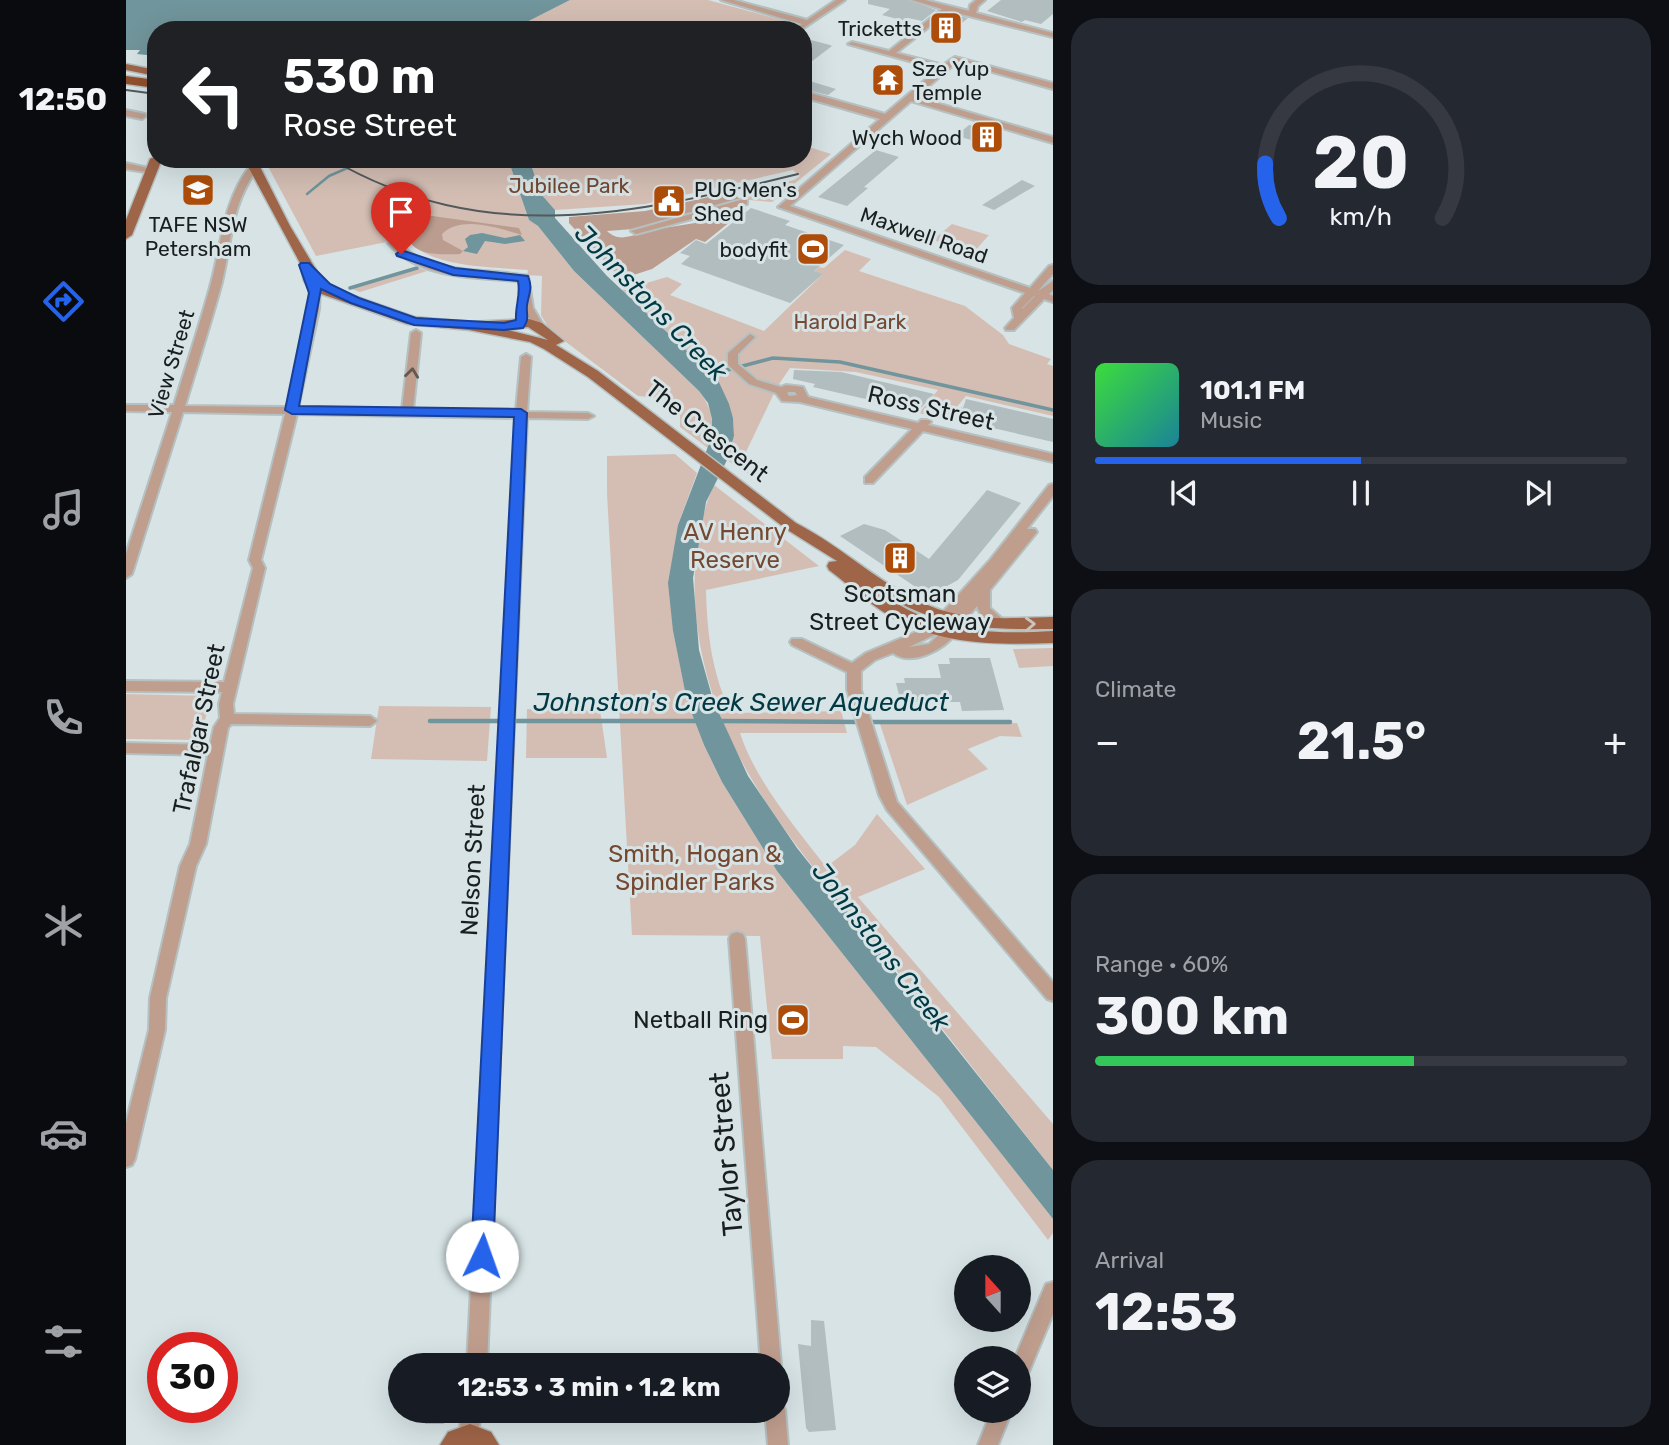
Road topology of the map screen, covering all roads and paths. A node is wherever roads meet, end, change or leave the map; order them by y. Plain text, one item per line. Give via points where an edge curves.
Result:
1 (725, 0) edge
2 (841, 0) edge
3 (916, 0) edge
4 (981, 0) edge
5 (948, 8) junction
6 (972, 14) junction
7 (801, 21) edge
8 (811, 21) edge
9 (1053, 35) edge
10 (852, 44) dead end
11 (890, 54) junction
12 (126, 67) edge
13 (943, 68) junction
14 (147, 71) edge
15 (126, 78) edge
16 (147, 82) edge
17 (1053, 86) edge
18 (812, 97) edge
19 (910, 98) junction
20 (126, 113) edge
21 (142, 116) dead end
22 (888, 118) junction
23 (1053, 140) edge
24 (147, 164) edge
25 (126, 166) edge
26 (152, 168) edge
27 (250, 168) edge
28 (254, 168) edge
29 (744, 202) dead end
30 (131, 212) edge
31 (636, 231) dead end
32 (126, 235) edge
33 (393, 243) dead end
34 (305, 265) junction
35 (1053, 268) edge
36 (1053, 284) edge
37 (315, 287) junction
38 (526, 295) junction
39 (1043, 295) edge
40 (340, 297) junction
41 (355, 301) junction
42 (314, 309) junction
43 (540, 328) junction
44 (1010, 328) dead end
45 (522, 331) junction
46 (416, 333) dead end
47 (750, 337) dead end
48 (526, 357) dead end
49 (593, 374) junction
50 (126, 408) edge
51 (178, 408) junction
52 (292, 410) junction
53 (407, 412) junction
54 (521, 413) junction
55 (588, 416) dead end
56 (923, 424) junction
57 (1053, 451) edge
58 (1053, 457) edge
59 (869, 480) dead end
60 (1053, 488) edge
61 (1053, 503) edge
62 (126, 574) edge
63 (984, 591) junction
64 (1053, 623) edge
65 (1001, 624) junction
66 (947, 625) junction
67 (1053, 637) edge
68 (797, 642) dead end
69 (854, 670) junction
70 (126, 686) edge
71 (229, 687) junction
72 (227, 719) junction
73 (370, 721) dead end
74 (126, 748) edge
75 (217, 750) junction
76 (737, 939) dead end
77 (1053, 994) edge
78 (126, 1159) edge
79 (1053, 1291) edge
80 (1030, 1346) edge
81 (478, 1353) edge
82 (770, 1353) edge
83 (471, 1423) edge
84 (776, 1423) edge
85 (997, 1423) edge
86 (469, 1442) edge
87 (778, 1445) edge
88 (988, 1445) edge

1 - 7 street
2 - 8 street
3 - 5 street
4 - 6 street
5 - 6 street
5 - 11 street
6 - 9 street
10 - 11 street
11 - 13 street
12 - 14 main road
13 - 17 street via 954,59
13 - 19 street
15 - 16 highway
18 - 22 street
19 - 22 street
19 - 23 street
20 - 21 street
22 - 39 street, Maxwell Road via 783,207
24 - 25 street
26 - 30 main road
27 - 51 street, View Street via 225,234 215,288
28 - 34 main road, The Crescent
29 - 31 street
30 - 32 main road
33 - 38 street via 399,253 451,271 524,278
34 - 37 main road, The Crescent
34 - 41 main road, The Crescent via 323,285
35 - 39 street
36 - 39 street
37 - 40 main road, The Crescent
37 - 42 street, Trafalgar Street
38 - 43 street
38 - 45 street via 521,305
39 - 44 street
40 - 41 main road, The Crescent
40 - 42 street via 324,298
41 - 45 main road, The Crescent via 414,321
42 - 52 street, Trafalgar Street
43 - 45 main road via 538,334
43 - 49 main road, The Crescent
45 - 49 main road, The Crescent
53 -> 46 street
47 - 56 street, Ross Street via 733,353 736,368 756,384 782,391 792,387 802,396
48 - 54 street, Nelson Street
49 - 66 main road, The Crescent via 791,526
50 - 51 street
51 - 52 street
51 - 62 street, View Street
52 - 53 street
52 - 71 street, Trafalgar Street
53 - 54 street
54 - 55 street
54 - 81 street, Nelson Street
56 - 57 street, Ross Street
56 - 58 street, Ross Street
56 - 59 street
60 - 66 street
61 - 63 street
63 - 65 street via 984,610
63 - 66 street
65 -> 64 main road
65 - 66 main road
66 - 67 main road via 994,639
66 - 69 street via 940,645 880,652
68 - 69 street
69 - 77 street via 854,690 888,801
70 - 71 street
71 - 72 street, Trafalgar Street
72 - 73 street
72 - 75 street, Trafalgar Street via 220,727
74 - 75 street
75 - 78 street, Trafalgar Street via 158,999 157,1030
76 - 82 street, Taylor Street
79 - 80 street
83 - 86 street
84 - 87 street
85 - 88 street

